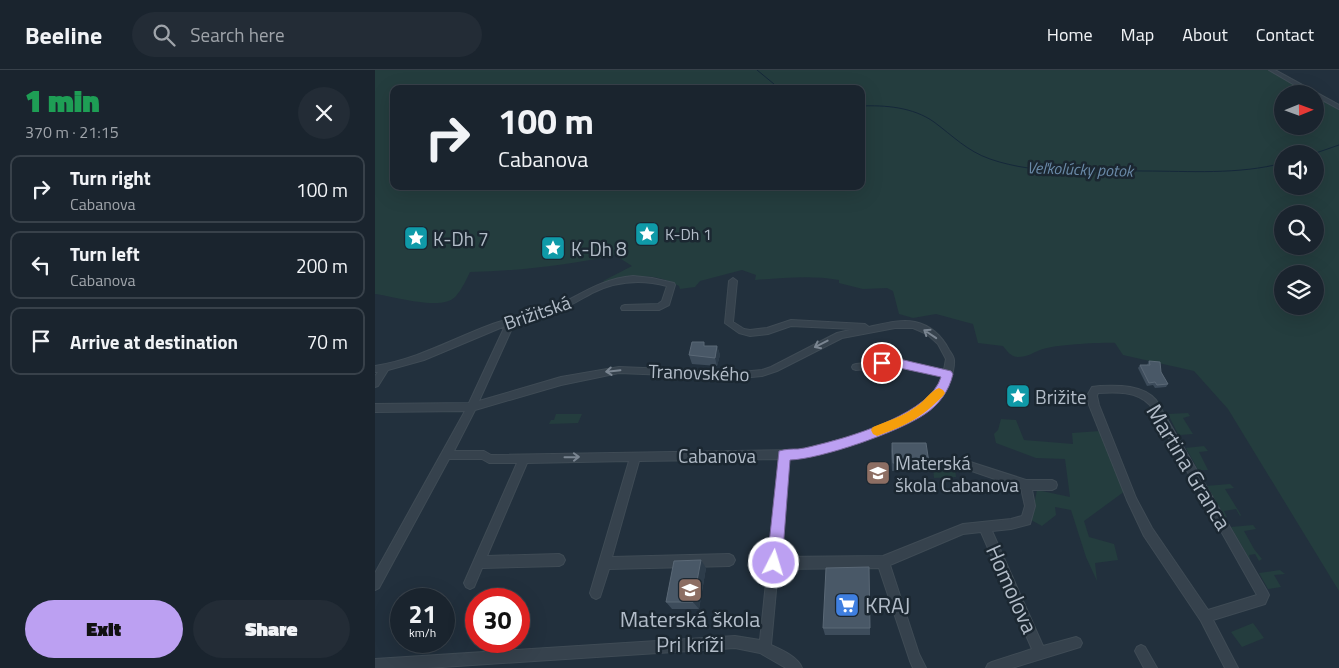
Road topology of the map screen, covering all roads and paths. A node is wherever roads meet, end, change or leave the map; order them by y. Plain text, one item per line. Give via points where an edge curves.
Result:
1 (1271, 70) edge
2 (1298, 85) edge
3 (1324, 99) edge
4 (1339, 107) edge
5 (733, 281) dead end
6 (625, 308) dead end
7 (511, 321) junction
8 (867, 329) junction
9 (856, 367) dead end
10 (385, 368) junction
11 (375, 369) edge
12 (947, 374) junction
13 (375, 383) edge
14 (471, 407) junction
15 (375, 408) edge
16 (445, 455) junction
17 (784, 455) junction
18 (635, 456) junction
19 (523, 458) junction
20 (964, 464) dead end
21 (1026, 485) junction
22 (1052, 485) dead end
23 (984, 526) junction
24 (559, 560) dead end
25 (729, 560) dead end
26 (479, 562) junction
27 (605, 562) junction
28 (883, 562) junction
29 (774, 563) junction
30 (375, 584) edge
31 (470, 584) dead end
32 (595, 593) dead end
33 (1205, 617) junction
34 (1076, 643) dead end
35 (765, 647) junction
36 (1141, 651) dead end
37 (1040, 653) junction
38 (375, 665) edge
39 (796, 668) edge
40 (920, 668) edge
41 (993, 668) edge
42 (1151, 668) edge
43 (1232, 668) edge

1 - 2 street
3 - 4 street
5 - 8 street via 729,323 741,331 768,332 791,323 862,326
6 - 7 street, Brižitská via 659,307 666,303 671,285 644,279 620,279 547,313
7 - 10 street, Brižitská via 433,355
7 - 14 street
12 -> 8 street, Tranovského via 950,359 941,342 930,332 914,325
8 -> 14 street, Tranovského via 840,335 762,374 619,370 561,381
9 - 12 street via 895,362
10 - 11 street, Brižitská
10 - 13 street
12 - 17 street, Cabanova via 937,396 901,422 827,448
14 - 15 street, Tranovského
14 - 16 street
16 - 19 street, Cabanova
16 - 30 street
17 - 18 street, Cabanova
17 - 29 street
19 -> 18 street, Cabanova
18 - 27 street
19 - 26 street
20 - 21 street
21 - 22 street
21 - 23 street, Homolova via 1031,506 1026,520
23 - 28 street, Homolova via 963,529
23 - 37 street, Homolova
24 - 26 street
25 - 27 street
26 - 31 street
27 - 32 street
28 - 29 street, Homolova
28 - 40 street via 913,657
29 - 35 street
33 - 33 street, Martina Granca via 1261,600 1263,595 1154,404 1137,392 1095,390 1092,396 1094,405 1132,500 1148,532
33 - 43 street, Martina Granca
34 - 37 street, Homolova
35 - 38 street via 743,643 690,644
35 - 39 street
36 - 42 street
37 - 41 street, Homolova

